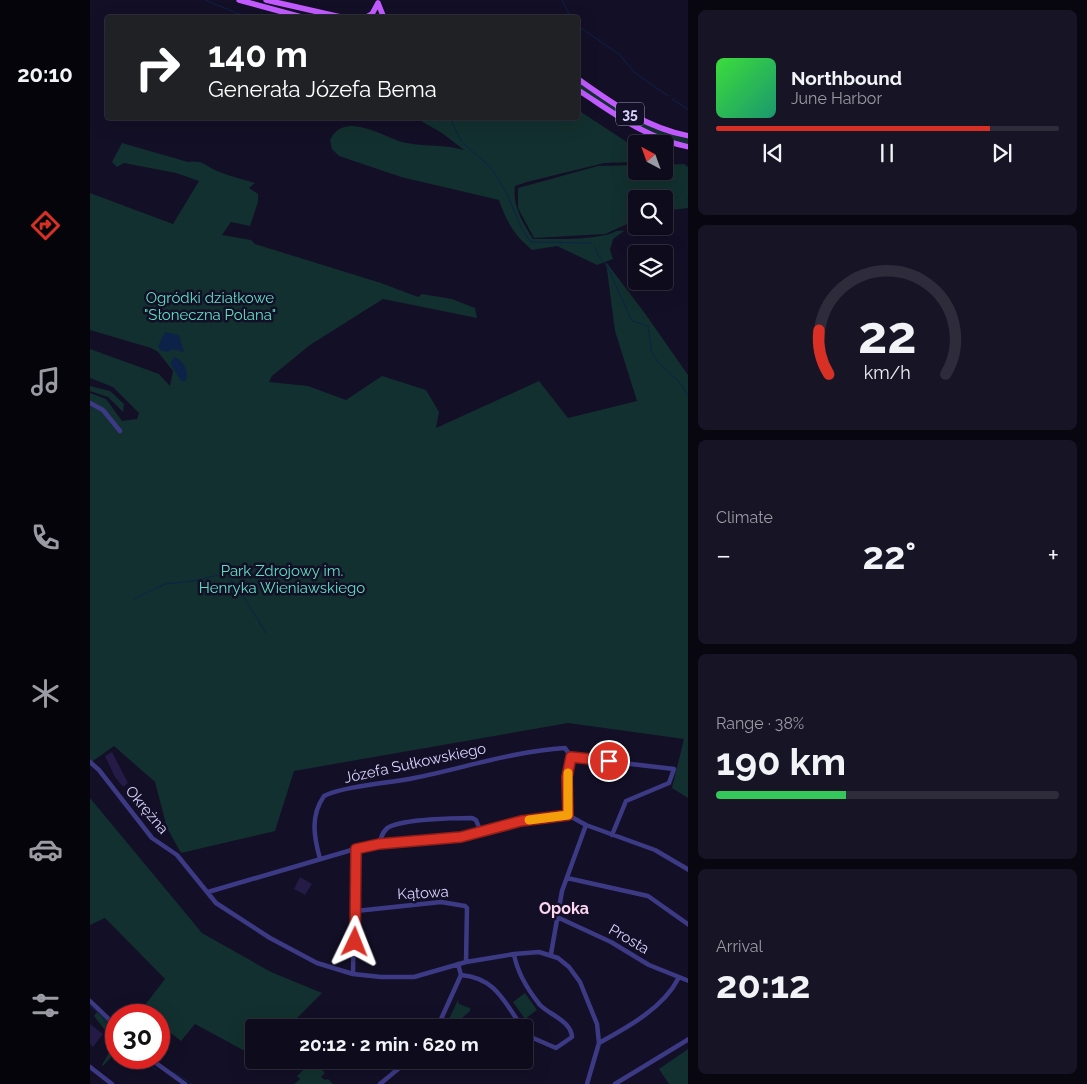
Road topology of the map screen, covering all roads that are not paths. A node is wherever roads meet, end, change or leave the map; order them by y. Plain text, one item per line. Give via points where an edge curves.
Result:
1 (239, 0) edge
2 (266, 0) edge
3 (378, 2) edge
4 (294, 15) edge
5 (332, 15) edge
6 (370, 15) edge
7 (383, 15) edge
8 (580, 80) edge
9 (580, 91) edge
10 (688, 136) edge
11 (688, 147) edge
12 (90, 403) edge
13 (120, 431) dead end
14 (571, 757) junction
15 (90, 762) edge
16 (568, 815) junction
17 (586, 825) junction
18 (481, 832) junction
19 (612, 835) junction
20 (379, 844) junction
21 (356, 849) junction
22 (320, 859) junction
23 (688, 870) edge
24 (567, 878) junction
25 (208, 892) junction
26 (356, 911) junction
27 (557, 917) junction
28 (688, 925) edge
29 (514, 954) junction
30 (551, 954) junction
31 (466, 962) junction
32 (458, 964) junction
33 (353, 974) junction
34 (460, 975) junction
35 (678, 979) junction
36 (688, 981) edge
37 (90, 1001) edge
38 (105, 1015) edge
39 (441, 1019) edge
40 (518, 1019) edge
41 (533, 1038) edge
42 (688, 1039) edge
43 (599, 1043) junction
44 (90, 1067) edge
45 (162, 1069) edge
46 (398, 1069) edge
47 (112, 1084) edge
48 (185, 1084) edge
49 (380, 1084) edge
50 (587, 1084) edge
51 (615, 1084) edge

1 - 4 main road
2 - 5 main road
3 - 6 main road
3 - 7 main road
8 - 10 main road, 35 via 644,121
9 - 11 main road, 35 via 643,132
12 - 13 street via 103,410
14 - 16 street via 567,777
14 - 19 street, Józefa Sułkowskiego via 674,769 669,783 626,801
14 - 22 street, Józefa Sułkowskiego via 565,748 533,751 328,794 321,800 313,832
15 - 25 street, Okrężna via 155,841 177,855
16 - 17 street
16 - 18 street via 521,821
17 - 19 street
17 - 24 street
18 - 20 street via 461,837
18 - 20 street via 472,818 430,820 391,826
19 - 23 street via 655,850
20 - 21 street
21 - 22 street
21 - 26 street
22 - 25 street
24 - 27 street
24 - 28 street via 648,896
25 - 33 street, Okrężna via 227,912 268,937 318,963
26 - 31 street, Kątowa via 441,902 465,906
26 - 33 street
27 - 30 street
27 - 35 street, Prosta via 612,942
29 - 30 street, Okrężna
29 - 31 street, Okrężna
29 - 41 street via 518,972 536,1000 550,1014 562,1020 572,1037 556,1048
30 - 43 street via 580,982 597,1024
31 - 32 street, Okrężna
32 - 33 street, Okrężna via 414,977
32 - 34 street
34 - 39 street
34 - 40 street via 493,986
35 - 36 street, Prosta
35 - 43 street via 671,993 658,1005
37 - 38 street
42 - 51 street
43 - 50 street
44 - 47 street
45 - 48 street
46 - 49 street

